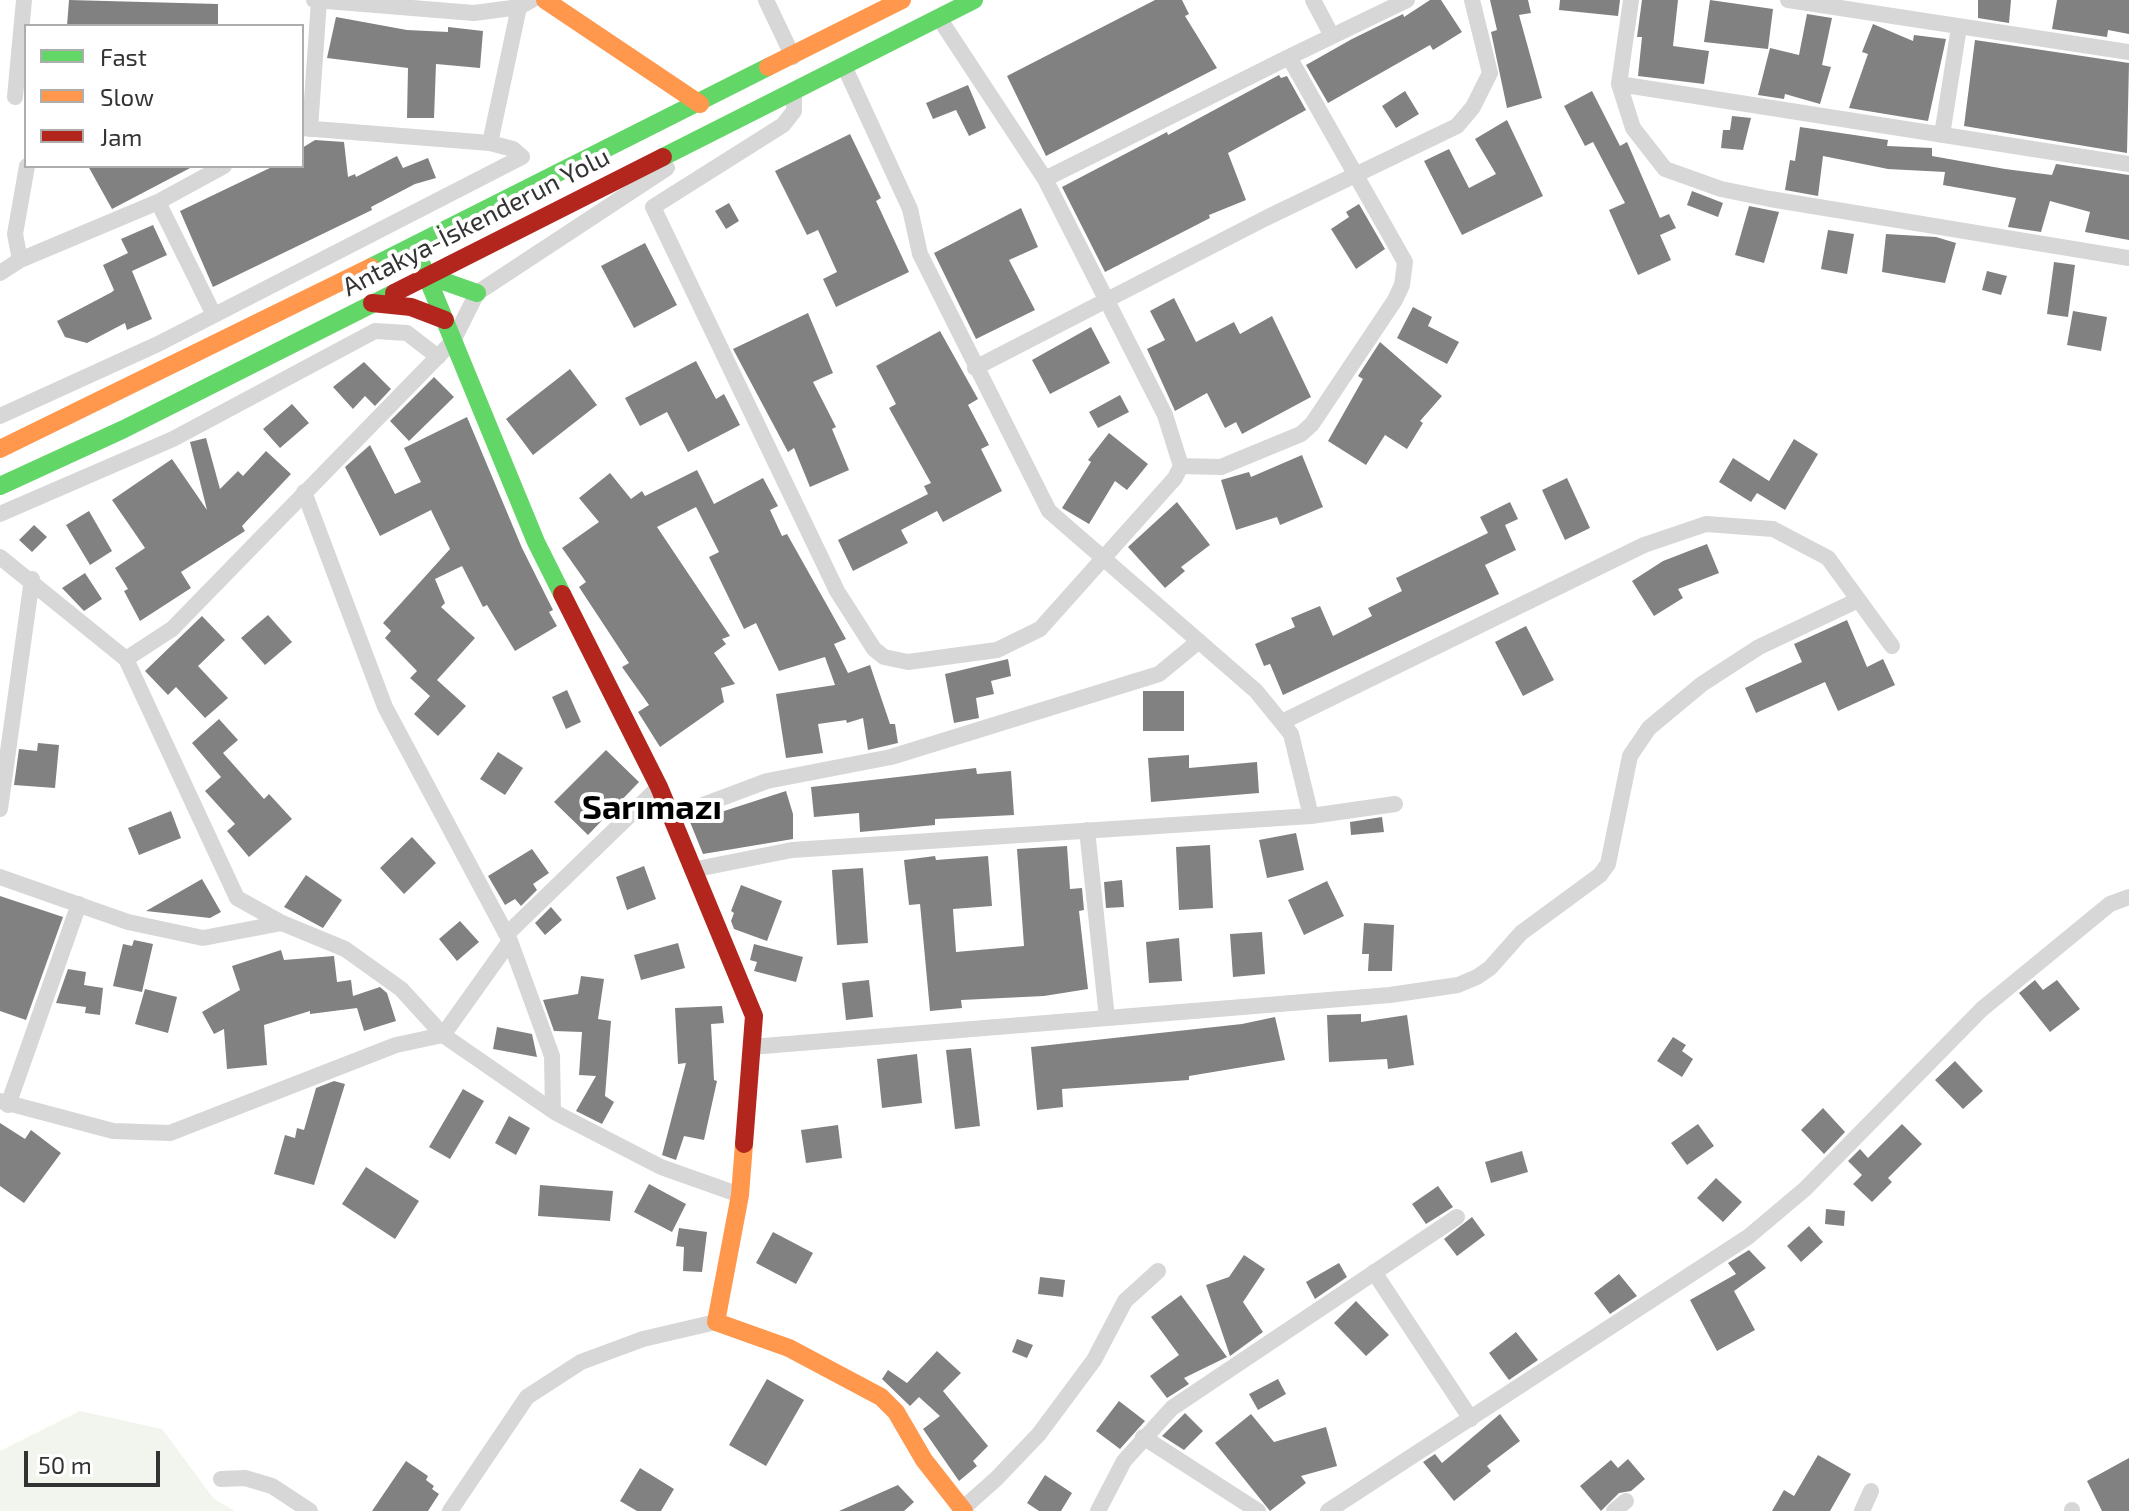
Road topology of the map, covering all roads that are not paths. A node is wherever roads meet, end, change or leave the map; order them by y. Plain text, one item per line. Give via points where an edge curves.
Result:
1 (24, 0) edge
2 (316, 0) edge
3 (545, 0) edge
4 (766, 0) edge
5 (902, 0) edge
6 (974, 0) edge
7 (1313, 0) edge
8 (1407, 0) edge
9 (1472, 0) edge
10 (1631, 0) edge
11 (1788, 0) edge
12 (526, 3) edge
13 (939, 18) junction
14 (1959, 27) junction
15 (1332, 36) junction
16 (2129, 52) edge
17 (793, 57) junction
18 (1289, 57) junction
19 (845, 68) junction
20 (1619, 84) junction
21 (794, 93) junction
22 (14, 97) edge
23 (700, 104) junction
24 (306, 129) edge
25 (717, 132) junction
26 (1942, 135) junction
27 (490, 143) junction
28 (2129, 164) edge
29 (27, 168) edge
30 (220, 168) edge
31 (1359, 175) junction
32 (1045, 179) junction
33 (158, 202) junction
34 (414, 244) junction
35 (2129, 258) edge
36 (20, 260) junction
37 (0, 273) edge
38 (426, 275) junction
39 (477, 293) junction
40 (1107, 302) junction
41 (372, 303) junction
42 (214, 315) junction
43 (445, 320) junction
44 (453, 341) junction
45 (438, 357) junction
46 (975, 368) junction
47 (0, 416) edge
48 (0, 449) edge
49 (1181, 466) junction
50 (0, 486) edge
51 (304, 492) junction
52 (0, 514) edge
53 (0, 557) edge
54 (1104, 558) junction
55 (32, 579) junction
56 (1856, 601) junction
57 (1199, 641) junction
58 (1892, 646) dead end
59 (126, 659) junction
60 (1282, 722) junction
61 (659, 787) junction
62 (1395, 804) dead end
63 (0, 809) edge
64 (1311, 816) junction
65 (671, 817) junction
66 (1087, 830) junction
67 (692, 870) junction
68 (0, 877) edge
69 (2129, 897) edge
70 (79, 904) junction
71 (282, 923) junction
72 (509, 937) junction
73 (1107, 1018) junction
74 (443, 1035) junction
75 (751, 1047) junction
76 (4, 1103) edge
77 (553, 1111) junction
78 (740, 1195) junction
79 (1457, 1217) dead end
80 (1158, 1271) dead end
81 (1374, 1272) junction
82 (716, 1322) junction
83 (1471, 1419) junction
84 (1143, 1437) junction
85 (221, 1479) dead end
86 (1871, 1491) dead end
87 (310, 1511) edge
88 (450, 1511) edge
89 (962, 1511) edge
90 (1098, 1511) edge
91 (1258, 1511) edge
92 (1328, 1511) edge
93 (1862, 1511) edge

1 - 22 street
2 - 12 street via 474,13
2 - 24 street
3 - 23 main road
4 - 17 street
5 - 17 main road, Antakya-İskenderun Yolu
6 - 13 main road, Antakya-İskenderun Yolu
7 - 15 street
8 - 15 street
9 - 31 street via 1490,73 1473,107 1457,126
10 - 20 street
11 - 14 street
12 - 27 street
13 - 19 main road, Antakya-İskenderun Yolu
13 - 32 street
14 - 16 street
14 - 26 street
15 - 18 street
17 - 23 main road, Antakya-İskenderun Yolu
18 - 31 street
18 - 32 street
19 - 21 main road, Antakya-İskenderun Yolu
19 - 46 street via 910,209 920,254
20 - 26 street
20 - 35 street via 1633,128 1665,169 1707,184
21 - 25 main road, Antakya-İskenderun Yolu
21 - 54 street via 794,111 783,125 653,207 837,591 865,638 895,661 997,650 1040,629
23 - 34 main road, Antakya-İskenderun Yolu
24 - 27 street
25 - 38 main road, Antakya-İskenderun Yolu
25 - 39 street
26 - 28 street
27 - 42 street via 522,157
29 - 36 street via 15,234
30 - 33 street
31 - 40 street
31 - 49 street via 1405,262 1395,300 1301,434 1221,467
32 - 40 street
33 - 36 street
33 - 42 street
34 - 38 main road
34 - 48 main road, Antakya-İskenderun Yolu
36 - 37 street
38 - 39 main road
38 - 41 main road, Antakya-İskenderun Yolu
38 - 43 main road
39 - 44 street
40 - 46 street
40 - 49 street via 1165,415
41 - 43 main road via 411,307
41 - 50 main road, Antakya-İskenderun Yolu
42 - 47 street
43 - 44 main road
44 - 45 street
44 - 61 main road via 536,542
45 - 51 street
45 - 52 street via 407,333 375,331 173,439
46 - 54 street via 1049,511
49 - 54 street
51 - 59 street via 172,629
51 - 72 street via 385,707
53 - 55 street
54 - 57 street
55 - 59 street
55 - 63 street
56 - 58 street
56 - 60 street via 1828,558 1773,529 1706,524 1644,545
56 - 73 street via 1759,647 1702,684 1649,728 1630,756 1608,864 1521,933 1477,977 1390,995
57 - 60 street via 1256,691
57 - 65 street via 1159,674 891,757 767,781
59 - 71 street via 237,898
60 - 64 street via 1291,734
61 - 65 main road
61 - 72 street
62 - 64 street
64 - 66 street
65 - 67 main road
66 - 67 street via 792,850
66 - 73 street
67 - 75 main road via 754,1016
68 - 70 street
69 - 83 street via 2110,904 1982,1009 1778,1214
70 - 71 street via 128,922 203,938
70 - 76 street
71 - 74 street via 345,949 401,989
72 - 74 street
72 - 77 street via 552,1056
73 - 75 street
74 - 76 street via 396,1045 170,1133 113,1131
74 - 77 street
75 - 78 main road
77 - 78 street via 661,1167
78 - 82 main road
79 - 81 street
80 - 89 street via 1125,1301 1094,1360 1039,1434
81 - 83 street
81 - 84 street via 1172,1408
82 - 88 street via 643,1339 581,1362 527,1397
82 - 89 main road via 789,1348 881,1397
83 - 92 street
84 - 90 street
84 - 91 street
85 - 87 street via 245,1478 272,1486
86 - 93 street

